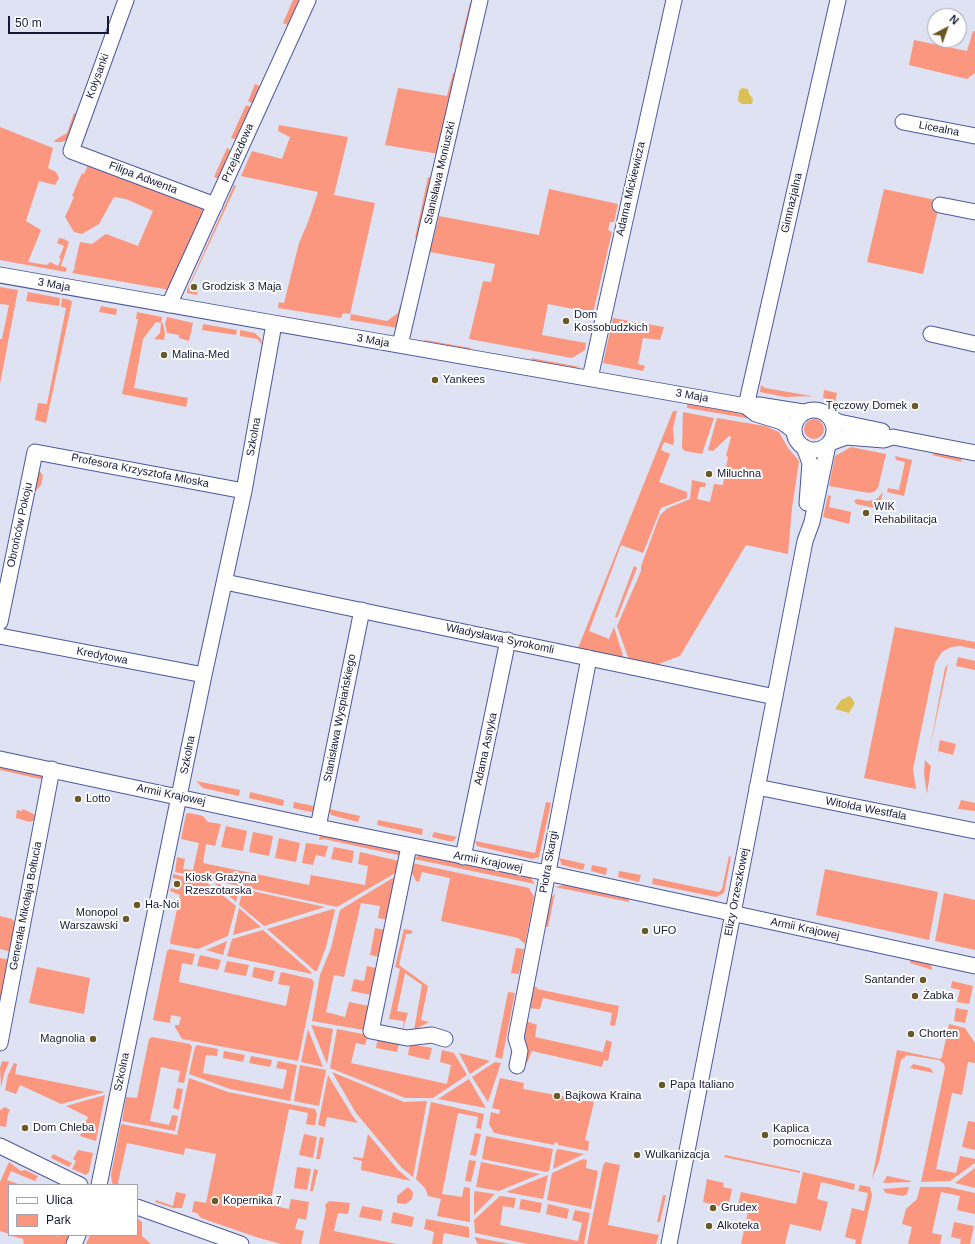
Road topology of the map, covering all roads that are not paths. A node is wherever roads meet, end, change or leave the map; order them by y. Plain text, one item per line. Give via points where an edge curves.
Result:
1 (126, 0) edge
2 (308, 0) edge
3 (480, 0) edge
4 (674, 0) edge
5 (838, 0) edge
6 (903, 122) dead end
7 (975, 136) edge
8 (71, 151) joint
9 (215, 205) junction
10 (940, 205) dead end
11 (975, 212) edge
12 (0, 275) edge
13 (169, 305) junction
14 (274, 324) junction
15 (931, 334) dead end
16 (975, 344) edge
17 (400, 345) junction
18 (590, 378) junction
19 (746, 406) junction
20 (804, 412) junction
21 (831, 418) junction
22 (794, 431) junction
23 (893, 437) junction
24 (829, 444) junction
25 (804, 447) junction
26 (35, 452) joint
27 (975, 453) edge
28 (244, 491) junction
29 (805, 541) junction
30 (225, 582) junction
31 (362, 610) junction
32 (0, 622) edge
33 (0, 636) edge
34 (508, 640) junction
35 (589, 658) junction
36 (204, 675) junction
37 (775, 697) junction
38 (0, 759) edge
39 (52, 769) junction
40 (757, 788) junction
41 (180, 797) junction
42 (318, 827) junction
43 (975, 831) edge
44 (409, 846) junction
45 (463, 857) junction
46 (547, 873) junction
47 (733, 914) junction
48 (975, 966) edge
49 (445, 1039) dead end
50 (0, 1043) edge
51 (517, 1066) dead end
52 (0, 1146) edge
53 (78, 1184) edge
54 (98, 1184) edge
55 (138, 1207) edge
56 (241, 1244) edge
57 (669, 1244) edge

1 - 8 street, Kołysanki
2 - 9 street, Przejazdowa
3 - 17 street, Stanisława Moniuszki
4 - 18 street, Adama Mickiewicza
5 - 19 street, Gimnazjalna
6 - 7 street, Licealna
8 - 9 street, Filipa Adwenta
9 - 13 street, Przejazdowa
10 - 11 street
12 - 13 street, 3 Maja
13 - 14 street, 3 Maja
14 - 17 street, 3 Maja
14 - 28 street, Szkolna
15 - 16 street
17 - 18 street, 3 Maja
18 - 19 street, 3 Maja
19 - 20 street, 3 Maja via 759,405
19 - 22 street, 3 Maja via 756,414 782,422
20 - 21 street via 821,410
20 - 22 street via 797,419
21 - 23 street via 886,432
21 - 24 street via 835,430
22 - 25 street via 798,442
23 - 24 street via 884,440 850,437
23 - 27 street
24 - 25 street via 818,450
24 - 29 street, Elizy Orzeszkowej via 812,522
25 - 29 street, Elizy Orzeszkowej via 810,469 804,521
26 - 28 street, Profesora Krzysztofa Mloska
26 - 32 street, Obrońców Pokoju
28 - 30 street, Szkolna
29 - 37 street, Elizy Orzeszkowej
30 - 31 street, Władysława Syrokomli
30 - 36 street, Szkolna
31 - 34 street, Władysława Syrokomli
31 - 42 street, Stanisława Wyspiańskiego
33 - 36 street, Kredytowa
34 - 35 street, Władysława Syrokomli
34 - 45 street, Adama Asnyka
35 - 37 street, Władysława Syrokomli
35 - 46 street, Piotra Skargi
36 - 41 street, Szkolna
37 - 40 street, Elizy Orzeszkowej
38 - 39 street, Armii Krajowej
39 - 41 street, Armii Krajowej
39 - 50 street, Generała Mikołaja Bołtucia
40 - 43 street, Witolda Westfala
40 - 47 street, Elizy Orzeszkowej
41 - 42 street, Armii Krajowej
41 - 54 street, Szkolna
42 - 44 street, Armii Krajowej
44 - 45 street, Armii Krajowej
44 - 49 street via 371,1031 407,1038 432,1035
45 - 46 street, Armii Krajowej
46 - 47 street, Armii Krajowej
46 - 51 street, Piotra Skargi via 516,1038 520,1051
47 - 48 street, Armii Krajowej
47 - 57 street, Elizy Orzeszkowej
52 - 53 street
55 - 56 street

